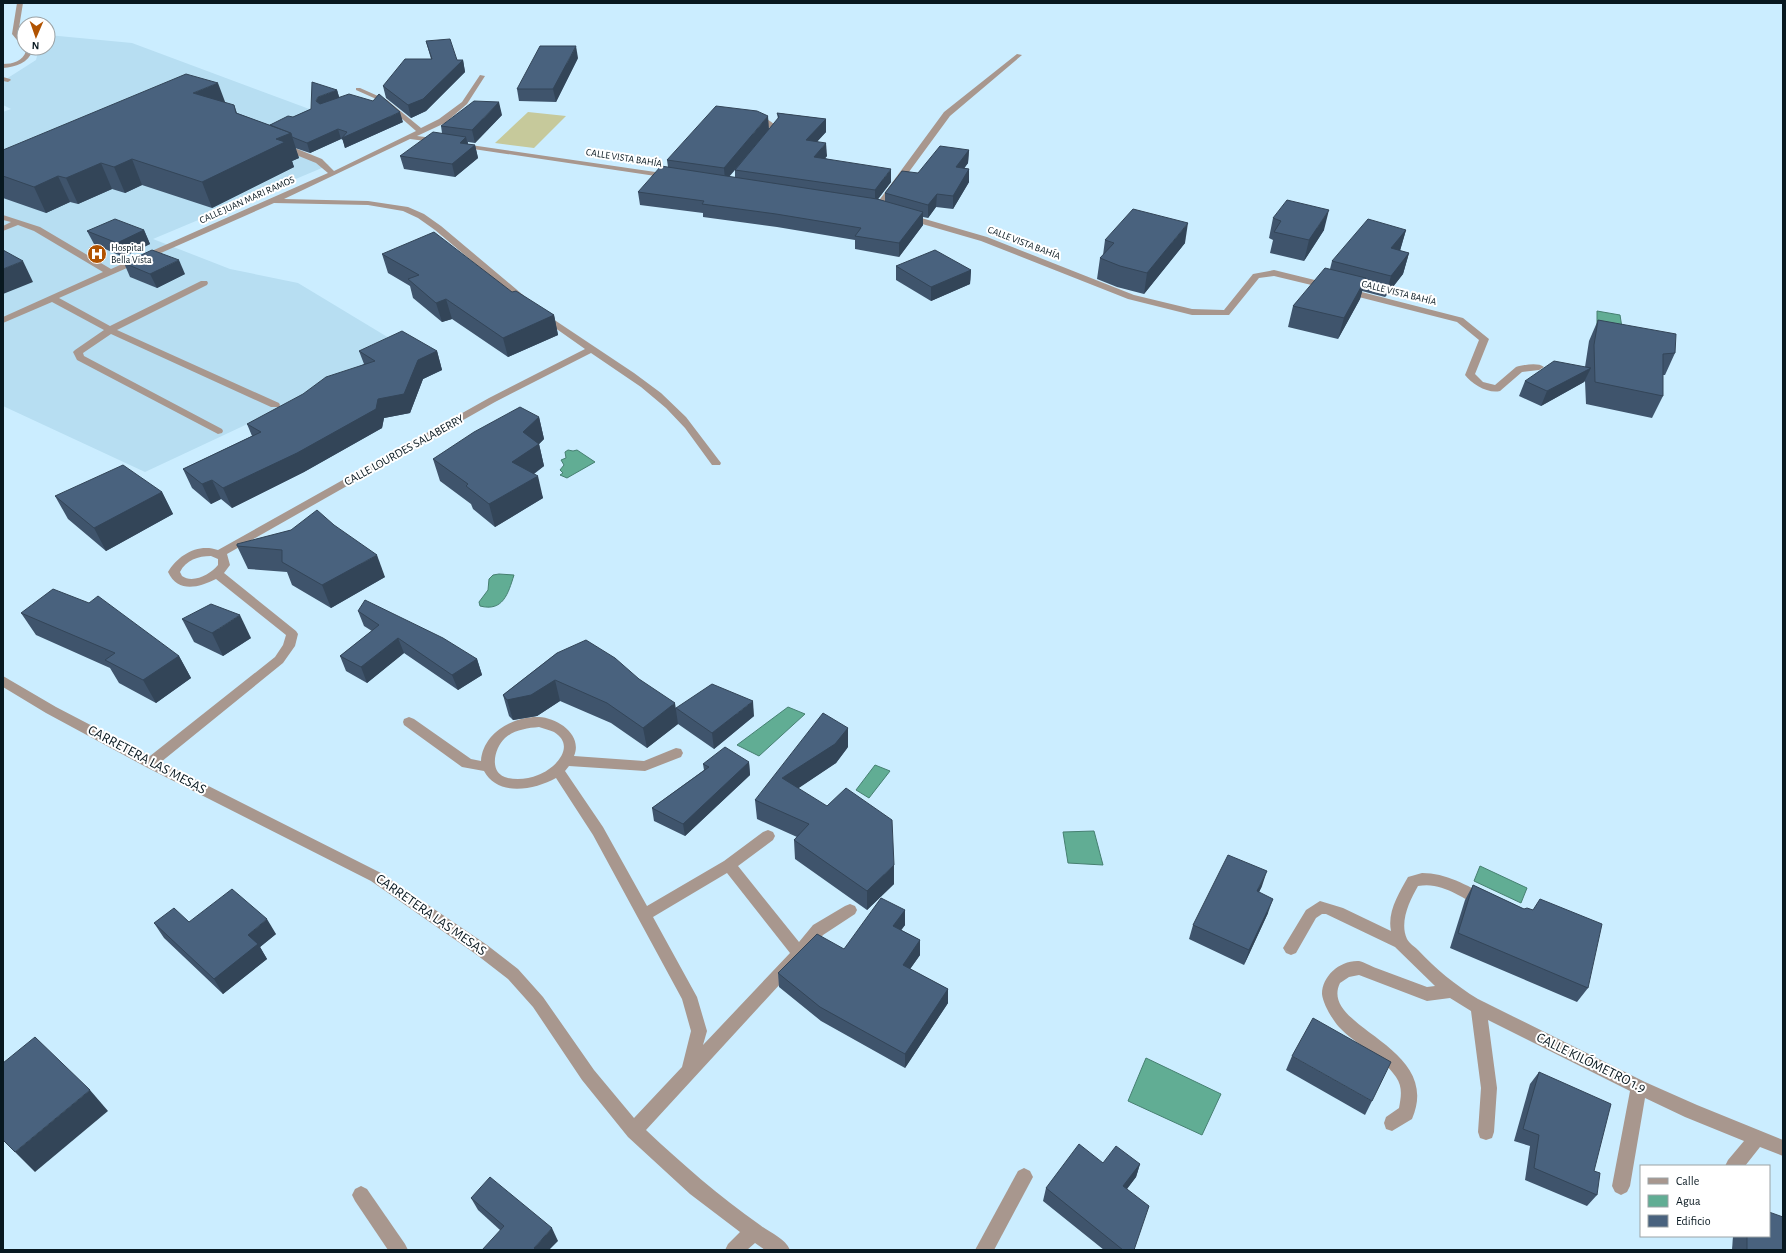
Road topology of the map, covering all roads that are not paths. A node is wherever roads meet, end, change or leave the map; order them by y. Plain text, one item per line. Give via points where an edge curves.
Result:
1 (20, 3) edge
2 (18, 16) edge
3 (1020, 55) dead end
4 (29, 56) edge
5 (3, 66) edge
6 (482, 76) dead end
7 (358, 89) dead end
8 (366, 100) edge
9 (385, 101) junction
10 (747, 116) edge
11 (420, 131) junction
12 (408, 137) junction
13 (277, 144) edge
14 (761, 146) edge
15 (333, 174) junction
16 (681, 178) edge
17 (272, 200) junction
18 (878, 208) edge
19 (901, 215) edge
20 (3, 217) edge
21 (18, 222) junction
22 (3, 229) edge
23 (109, 272) junction
24 (204, 283) dead end
25 (52, 298) junction
26 (3, 320) edge
27 (110, 330) junction
28 (591, 350) junction
29 (1539, 367) dead end
30 (275, 406) dead end
31 (218, 430) dead end
32 (716, 463) dead end
33 (219, 554) junction
34 (217, 574) junction
35 (3, 681) edge
36 (409, 722) dead end
37 (676, 753) dead end
38 (151, 763) junction
39 (562, 766) junction
40 (487, 767) junction
41 (768, 836) dead end
42 (729, 865) junction
43 (1496, 906) edge
44 (850, 910) dead end
45 (644, 915) junction
46 (1400, 942) junction
47 (1291, 948) dead end
48 (799, 952) junction
49 (1452, 991) junction
50 (1478, 1007) junction
51 (689, 1071) junction
52 (1639, 1087) junction
53 (1392, 1123) dead end
54 (634, 1130) junction
55 (1486, 1132) dead end
56 (1757, 1138) junction
57 (1783, 1148) edge
58 (1735, 1165) edge
59 (1024, 1177) dead end
60 (1620, 1186) dead end
61 (361, 1195) dead end
62 (754, 1232) junction
63 (399, 1250) edge
64 (734, 1250) edge
65 (781, 1250) edge
66 (984, 1250) edge

1 - 2 street
3 - 18 street via 947,114
4 - 5 street via 21,62
6 - 11 street, CALLE JUAN MARI RAMOS via 465,103 454,113
7 - 9 street
8 - 9 street
9 - 11 street
10 - 14 street via 768,122 775,129
11 - 12 street, CALLE JUAN MARI RAMOS
12 - 15 street, CALLE JUAN MARI RAMOS
12 - 16 street, CALLE VISTA BAHÍA
13 - 15 street via 319,161
15 - 17 street, CALLE JUAN MARI RAMOS
17 - 23 street, CALLE JUAN MARI RAMOS
17 - 28 street via 368,203 405,209 421,216 558,328
19 - 29 street, CALLE VISTA BAHÍA via 984,238 1131,297 1192,312 1226,313 1256,276 1274,272 1460,320 1484,339 1470,375 1480,384 1497,390 1519,369
20 - 21 street
21 - 22 street
21 - 23 street via 37,229
23 - 25 street, CALLE JUAN MARI RAMOS
24 - 27 street
25 - 26 street, CALLE JUAN MARI RAMOS
25 - 27 street
27 - 30 street
27 - 31 street via 78,352 80,358
28 - 32 street via 655,393 671,407
28 - 33 street, CALLE LOURDES SALABERRY via 492,400
33 - 34 street via 223,557 224,565
33 - 34 street via 205,552 188,557 176,566 174,572 179,580 193,583
34 - 38 street via 292,634 288,646 279,660
35 - 38 street, CARRETERA LAS MESAS via 51,710
36 - 40 street via 467,764
37 - 39 street via 645,766
38 - 54 street, CARRETERA LAS MESAS via 376,877 482,950 513,974 538,1002 588,1075
39 - 40 street via 546,779 517,785 503,782 493,776
39 - 40 street via 570,750 569,740 562,731 540,722 512,728 500,735 491,745
39 - 45 street
41 - 42 street
42 - 45 street
42 - 48 street
43 - 46 street via 1431,878 1413,881 1401,903 1397,926
44 - 48 street via 818,930
45 - 51 street via 689,997 699,1031
46 - 47 street via 1329,908 1320,907 1311,914
46 - 49 street, CALLE KILÓMETRO 1.9
48 - 51 street
49 - 50 street, CALLE KILÓMETRO 1.9
49 - 53 street via 1427,994 1359,968 1345,971 1335,978 1331,986 1330,996 1344,1021 1382,1051 1407,1080 1410,1092 1406,1113
50 - 52 street, CALLE KILÓMETRO 1.9
50 - 55 street via 1489,1088
51 - 54 street
52 - 56 street, CALLE KILÓMETRO 1.9
52 - 60 street
54 - 62 street, CARRETERA LAS MESAS via 696,1188
56 - 57 street, CALLE KILÓMETRO 1.9
56 - 58 street
59 - 66 street
61 - 63 street
62 - 64 street
62 - 65 street, CARRETERA LAS MESAS

